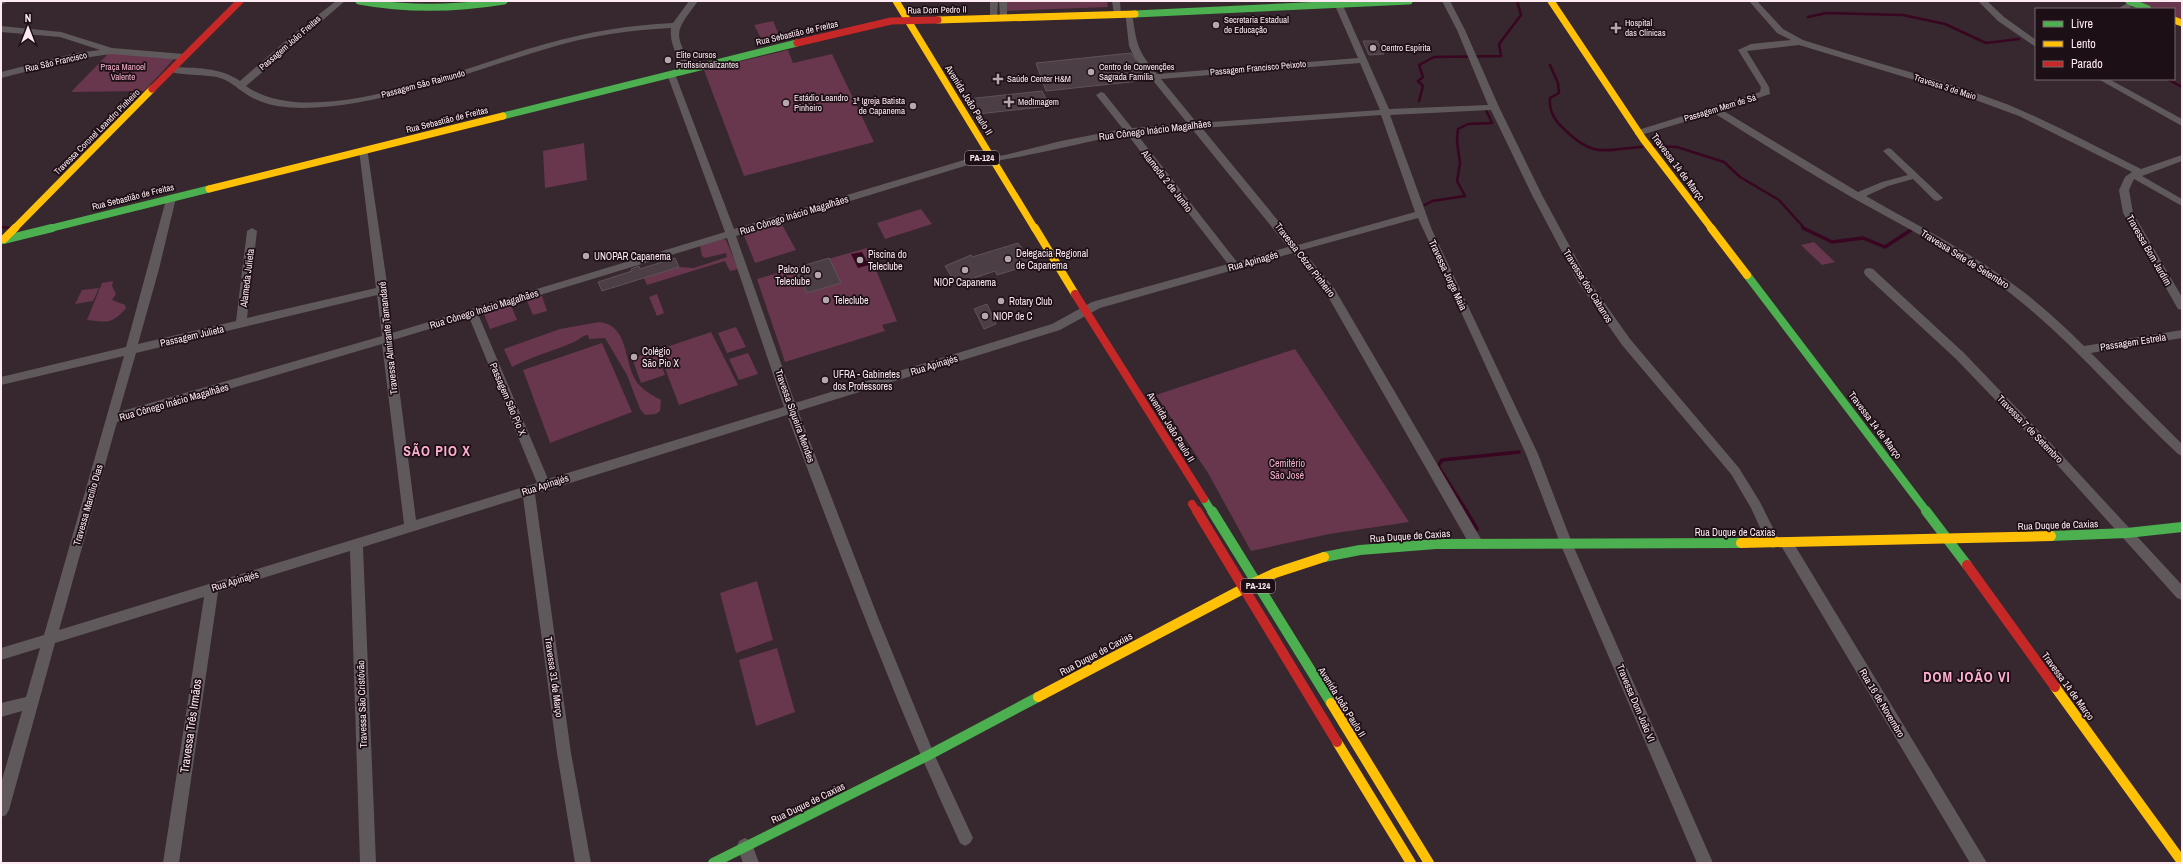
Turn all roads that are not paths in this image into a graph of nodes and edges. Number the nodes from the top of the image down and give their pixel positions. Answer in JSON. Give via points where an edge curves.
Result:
{"nodes":[{"id":1,"x":4,"y":1,"type":"edge"},
{"id":2,"x":240,"y":1,"type":"edge"},
{"id":3,"x":342,"y":1,"type":"edge"},
{"id":4,"x":360,"y":1,"type":"edge"},
{"id":5,"x":405,"y":1,"type":"edge"},
{"id":6,"x":459,"y":1,"type":"edge"},
{"id":7,"x":504,"y":1,"type":"edge"},
{"id":8,"x":694,"y":1,"type":"edge"},
{"id":9,"x":885,"y":1,"type":"edge"},
{"id":10,"x":896,"y":1,"type":"edge"},
{"id":11,"x":994,"y":1,"type":"edge"},
{"id":12,"x":1003,"y":1,"type":"edge"},
{"id":13,"x":1116,"y":1,"type":"edge"},
{"id":14,"x":1409,"y":1,"type":"edge"},
{"id":15,"x":1446,"y":1,"type":"edge"},
{"id":16,"x":1551,"y":1,"type":"edge"},
{"id":17,"x":1753,"y":1,"type":"edge"},
{"id":18,"x":1982,"y":1,"type":"edge"},
{"id":19,"x":2131,"y":2,"type":"edge"},
{"id":20,"x":1,"y":3,"type":"edge"},
{"id":21,"x":1337,"y":3,"type":"edge"},
{"id":22,"x":428,"y":6,"type":"junction"},
{"id":23,"x":2122,"y":8,"type":"edge"},
{"id":24,"x":2146,"y":8,"type":"edge"},
{"id":25,"x":1123,"y":14,"type":"junction"},
{"id":26,"x":1004,"y":18,"type":"junction"},
{"id":27,"x":994,"y":19,"type":"junction"},
{"id":28,"x":897,"y":21,"type":"junction"},
{"id":29,"x":908,"y":21,"type":"junction"},
{"id":30,"x":676,"y":25,"type":"junction"},
{"id":31,"x":1,"y":29,"type":"edge"},
{"id":32,"x":1800,"y":42,"type":"junction"},
{"id":33,"x":2035,"y":43,"type":"edge"},
{"id":34,"x":111,"y":52,"type":"junction"},
{"id":35,"x":184,"y":57,"type":"junction"},
{"id":36,"x":1364,"y":60,"type":"junction"},
{"id":37,"x":690,"y":69,"type":"junction"},
{"id":38,"x":172,"y":70,"type":"junction"},
{"id":39,"x":671,"y":74,"type":"junction"},
{"id":40,"x":1,"y":75,"type":"edge"},
{"id":41,"x":1153,"y":77,"type":"junction"},
{"id":42,"x":2104,"y":80,"type":"edge"},
{"id":43,"x":240,"y":86,"type":"junction"},
{"id":44,"x":1101,"y":95,"type":"dead end"},
{"id":45,"x":1494,"y":108,"type":"junction"},
{"id":46,"x":1716,"y":110,"type":"junction"},
{"id":47,"x":1385,"y":112,"type":"junction"},
{"id":48,"x":2182,"y":123,"type":"edge"},
{"id":49,"x":1193,"y":125,"type":"junction"},
{"id":50,"x":1128,"y":131,"type":"junction"},
{"id":51,"x":1638,"y":133,"type":"junction"},
{"id":52,"x":364,"y":150,"type":"junction"},
{"id":53,"x":1888,"y":151,"type":"dead end"},
{"id":54,"x":2182,"y":158,"type":"edge"},
{"id":55,"x":988,"y":159,"type":"junction"},
{"id":56,"x":2137,"y":174,"type":"junction"},
{"id":57,"x":1914,"y":176,"type":"junction"},
{"id":58,"x":1857,"y":196,"type":"junction"},
{"id":59,"x":171,"y":198,"type":"junction"},
{"id":60,"x":1938,"y":198,"type":"dead end"},
{"id":61,"x":2182,"y":203,"type":"edge"},
{"id":62,"x":1422,"y":213,"type":"junction"},
{"id":63,"x":252,"y":231,"type":"dead end"},
{"id":64,"x":731,"y":234,"type":"junction"},
{"id":65,"x":1040,"y":236,"type":"junction"},
{"id":66,"x":1030,"y":239,"type":"junction"},
{"id":67,"x":2,"y":241,"type":"edge"},
{"id":68,"x":1297,"y":248,"type":"junction"},
{"id":69,"x":1235,"y":266,"type":"junction"},
{"id":70,"x":1869,"y":272,"type":"dead end"},
{"id":71,"x":383,"y":290,"type":"junction"},
{"id":72,"x":2182,"y":306,"type":"edge"},
{"id":73,"x":472,"y":312,"type":"junction"},
{"id":74,"x":1077,"y":313,"type":"junction"},
{"id":75,"x":241,"y":325,"type":"junction"},
{"id":76,"x":2182,"y":334,"type":"edge"},
{"id":77,"x":386,"y":338,"type":"junction"},
{"id":78,"x":2083,"y":350,"type":"junction"},
{"id":79,"x":130,"y":351,"type":"junction"},
{"id":80,"x":1,"y":381,"type":"edge"},
{"id":81,"x":1136,"y":392,"type":"junction"},
{"id":82,"x":1126,"y":396,"type":"dead end"},
{"id":83,"x":791,"y":409,"type":"junction"},
{"id":84,"x":112,"y":419,"type":"junction"},
{"id":85,"x":2182,"y":451,"type":"edge"},
{"id":86,"x":544,"y":485,"type":"junction"},
{"id":87,"x":1189,"y":487,"type":"junction"},
{"id":88,"x":528,"y":491,"type":"junction"},
{"id":89,"x":411,"y":527,"type":"junction"},
{"id":90,"x":2182,"y":527,"type":"edge"},
{"id":91,"x":2127,"y":533,"type":"junction"},
{"id":92,"x":1948,"y":539,"type":"junction"},
{"id":93,"x":1476,"y":543,"type":"junction"},
{"id":94,"x":1566,"y":543,"type":"junction"},
{"id":95,"x":1780,"y":543,"type":"junction"},
{"id":96,"x":356,"y":544,"type":"junction"},
{"id":97,"x":1256,"y":582,"type":"junction"},
{"id":98,"x":212,"y":589,"type":"junction"},
{"id":99,"x":1243,"y":589,"type":"junction"},
{"id":100,"x":2182,"y":594,"type":"edge"},
{"id":101,"x":48,"y":640,"type":"junction"},
{"id":102,"x":1,"y":654,"type":"edge"},
{"id":103,"x":32,"y":702,"type":"junction"},
{"id":104,"x":1331,"y":704,"type":"junction"},
{"id":105,"x":1,"y":710,"type":"edge"},
{"id":106,"x":1317,"y":710,"type":"junction"},
{"id":107,"x":927,"y":756,"type":"junction"},
{"id":108,"x":1,"y":810,"type":"edge"},
{"id":109,"x":965,"y":838,"type":"dead end"},
{"id":110,"x":1414,"y":840,"type":"junction"},
{"id":111,"x":746,"y":846,"type":"junction"},
{"id":112,"x":1402,"y":847,"type":"junction"},
{"id":113,"x":2182,"y":862,"type":"edge"},
{"id":114,"x":171,"y":863,"type":"edge"},
{"id":115,"x":368,"y":863,"type":"edge"},
{"id":116,"x":583,"y":863,"type":"edge"},
{"id":117,"x":713,"y":863,"type":"edge"},
{"id":118,"x":751,"y":863,"type":"edge"},
{"id":119,"x":1412,"y":863,"type":"edge"},
{"id":120,"x":1429,"y":863,"type":"edge"},
{"id":121,"x":1705,"y":863,"type":"edge"},
{"id":122,"x":1979,"y":863,"type":"edge"}],
"edges":[{"from":1,"to":20,"type":"street"},
{"from":2,"to":35,"type":"street","name":"Travessa Coronel Leandro Pinheiro"},
{"from":3,"to":43,"type":"street","name":"Passagem João Freitas","via":[[298,35]]},
{"from":4,"to":22,"type":"street","via":[[401,9]]},
{"from":5,"to":22,"type":"street"},
{"from":6,"to":22,"type":"street"},
{"from":7,"to":22,"type":"street","via":[[470,6]]},
{"from":8,"to":30,"type":"street"},
{"from":9,"to":28,"type":"street","name":"Avenida João Paulo II","number":"PA-124"},
{"from":10,"to":29,"type":"street","name":"Avenida João Paulo II","number":"PA-124"},
{"from":11,"to":27,"type":"street"},
{"from":12,"to":26,"type":"street"},
{"from":13,"to":25,"type":"street","name":"Travessa Cézar Pinheiro"},
{"from":14,"to":21,"type":"street","name":"Rua Dom Pedro II"},
{"from":15,"to":45,"type":"street","name":"Travessa dos Cabanos"},
{"from":16,"to":51,"type":"street","name":"Travessa 14 de Março"},
{"from":17,"to":32,"type":"street","name":"Travessa 3 de Maio","via":[[1780,31]]},
{"from":18,"to":33,"type":"street","via":[[2001,19]]},
{"from":19,"to":23,"type":"street"},
{"from":19,"to":24,"type":"street"},
{"from":21,"to":25,"type":"street","name":"Rua Dom Pedro II"},
{"from":21,"to":36,"type":"street","name":"Travessa Jorge Maia"},
{"from":25,"to":26,"type":"street","name":"Rua Dom Pedro II"},
{"from":25,"to":41,"type":"street","name":"Travessa Cézar Pinheiro","via":[[1134,49]]},
{"from":26,"to":27,"type":"street","name":"Rua Dom Pedro II"},
{"from":27,"to":29,"type":"street","name":"Rua Dom Pedro II"},
{"from":28,"to":29,"type":"street","name":"Rua Dom Pedro II"},
{"from":28,"to":37,"type":"street","name":"Rua Sebastião de Freitas"},
{"from":28,"to":55,"type":"street","name":"Avenida João Paulo II","number":"PA-124"},
{"from":29,"to":55,"type":"street","name":"Avenida João Paulo II","number":"PA-124"},
{"from":30,"to":37,"type":"street","via":[[674,41]]},
{"from":30,"to":43,"type":"street","name":"Passagem São Raimundo","via":[[606,31],[424,85],[336,103],[309,105],[268,101],[256,97]]},
{"from":31,"to":34,"type":"street","via":[[62,35]]},
{"from":32,"to":46,"type":"street","name":"Passagem Mem de Sá","via":[[1744,48],[1742,52],[1766,91],[1760,96]]},
{"from":32,"to":56,"type":"street","name":"Travessa 3 de Maio","via":[[2005,107],[2078,140]]},
{"from":34,"to":35,"type":"street"},
{"from":34,"to":40,"type":"street","name":"Rua São Francisco","via":[[76,56]]},
{"from":35,"to":38,"type":"street","name":"Travessa Coronel Leandro Pinheiro"},
{"from":36,"to":41,"type":"street","name":"Passagem Francisco Peixoto"},
{"from":36,"to":47,"type":"street","name":"Travessa Jorge Maia"},
{"from":37,"to":39,"type":"street","name":"Rua Sebastião de Freitas"},
{"from":38,"to":43,"type":"street","name":"Passagem São Raimundo","via":[[221,75]]},
{"from":38,"to":67,"type":"street","name":"Travessa Coronel Leandro Pinheiro"},
{"from":39,"to":52,"type":"street","name":"Rua Sebastião de Freitas"},
{"from":39,"to":64,"type":"street","name":"Travessa Siqueira Mendes"},
{"from":41,"to":49,"type":"street","name":"Travessa Cézar Pinheiro"},
{"from":42,"to":48,"type":"street"},
{"from":44,"to":50,"type":"street","name":"Alameda 2 de Junho"},
{"from":45,"to":47,"type":"street","name":"Rua Cônego Inácio Magalhães"},
{"from":45,"to":95,"type":"street","name":"Travessa dos Cabanos","via":[[1555,231],[1594,299],[1647,369],[1735,471]]},
{"from":46,"to":51,"type":"street","name":"Passagem Mem de Sá"},
{"from":46,"to":58,"type":"street","name":"Travessa Sete de Setembro"},
{"from":47,"to":49,"type":"street","name":"Rua Cônego Inácio Magalhães"},
{"from":47,"to":62,"type":"street","name":"Travessa Jorge Maia"},
{"from":49,"to":50,"type":"street","name":"Rua Cônego Inácio Magalhães"},
{"from":49,"to":68,"type":"street","name":"Travessa Cézar Pinheiro"},
{"from":50,"to":55,"type":"street","name":"Rua Cônego Inácio Magalhães","via":[[1005,158]]},
{"from":50,"to":69,"type":"street","name":"Alameda 2 de Junho"},
{"from":51,"to":92,"type":"street","name":"Travessa 14 de Março"},
{"from":52,"to":59,"type":"street","name":"Rua Sebastião de Freitas"},
{"from":52,"to":71,"type":"street","name":"Travessa Almirante Tamandaré"},
{"from":53,"to":57,"type":"street"},
{"from":54,"to":56,"type":"street"},
{"from":55,"to":64,"type":"street","name":"Rua Cônego Inácio Magalhães","via":[[967,162]]},
{"from":55,"to":65,"type":"street","name":"Avenida João Paulo II","number":"PA-124"},
{"from":55,"to":66,"type":"street","name":"Avenida João Paulo II","number":"PA-124"},
{"from":56,"to":61,"type":"street","name":"Travessa 3 de Maio"},
{"from":56,"to":72,"type":"street","name":"Travessa Bom Jardim","via":[[2128,179],[2124,190],[2128,213]]},
{"from":57,"to":58,"type":"street","via":[[1885,184]]},
{"from":57,"to":60,"type":"street"},
{"from":58,"to":78,"type":"street","name":"Travessa Sete de Setembro","via":[[1992,274],[2040,311]]},
{"from":59,"to":67,"type":"street","name":"Rua Sebastião de Freitas"},
{"from":59,"to":79,"type":"street","name":"Travessa Marcílio Dias","via":[[160,247]]},
{"from":62,"to":68,"type":"street","name":"Rua Apinagés"},
{"from":62,"to":94,"type":"street","name":"Travessa Jorge Maia","via":[[1436,250],[1532,454]]},
{"from":63,"to":75,"type":"street","name":"Alameda Julieta"},
{"from":64,"to":73,"type":"street","name":"Rua Cônego Inácio Magalhães"},
{"from":64,"to":83,"type":"street","name":"Travessa Siqueira Mendes"},
{"from":65,"to":66,"type":"street"},
{"from":65,"to":74,"type":"street","name":"Avenida João Paulo II","number":"PA-124"},
{"from":66,"to":74,"type":"street","name":"Avenida João Paulo II","number":"PA-124"},
{"from":68,"to":69,"type":"street","name":"Rua Apinagés"},
{"from":68,"to":93,"type":"street","name":"Travessa Cézar Pinheiro","via":[[1337,302]]},
{"from":69,"to":74,"type":"street","name":"Rua Apinagés","via":[[1103,302]]},
{"from":70,"to":91,"type":"street","name":"Travessa 7 de Setembro","via":[[1960,356]]},
{"from":71,"to":75,"type":"street","name":"Passagem Julieta"},
{"from":71,"to":77,"type":"street","name":"Travessa Almirante Tamandaré"},
{"from":73,"to":77,"type":"street","name":"Rua Cônego Inácio Magalhães"},
{"from":73,"to":86,"type":"street","name":"Passagem São Pio X"},
{"from":74,"to":81,"type":"street","name":"Avenida João Paulo II","number":"PA-124"},
{"from":74,"to":83,"type":"street","name":"Rua Apinajés","via":[[1056,327]]},
{"from":75,"to":79,"type":"street","name":"Passagem Julieta"},
{"from":76,"to":78,"type":"street","name":"Passagem Estrela"},
{"from":77,"to":84,"type":"street","name":"Rua Cônego Inácio Magalhães"},
{"from":77,"to":89,"type":"street","name":"Travessa Almirante Tamandaré"},
{"from":78,"to":85,"type":"street","name":"Travessa Sete de Setembro","via":[[2137,408]]},
{"from":79,"to":80,"type":"street","name":"Passagem Julieta"},
{"from":79,"to":84,"type":"street","name":"Travessa Marcílio Dias"},
{"from":81,"to":82,"type":"street"},
{"from":81,"to":87,"type":"street","name":"Avenida João Paulo II","number":"PA-124"},
{"from":83,"to":86,"type":"street","name":"Rua Apinajés"},
{"from":83,"to":107,"type":"street","name":"Travessa Siqueira Mendes","via":[[899,691]]},
{"from":84,"to":101,"type":"street","name":"Travessa Marcílio Dias"},
{"from":86,"to":88,"type":"street","name":"Rua Apinajés"},
{"from":87,"to":97,"type":"street","name":"Avenida João Paulo II","number":"PA-124"},
{"from":87,"to":99,"type":"street","name":"Avenida João Paulo II","number":"PA-124"},
{"from":88,"to":89,"type":"street","name":"Rua Apinajés"},
{"from":88,"to":116,"type":"street","name":"Travessa 31 de Março","via":[[564,753]]},
{"from":89,"to":96,"type":"street","name":"Rua Apinajés"},
{"from":90,"to":91,"type":"street","name":"Rua Duque de Caxias"},
{"from":91,"to":92,"type":"street","name":"Rua Duque de Caxias"},
{"from":91,"to":100,"type":"street","name":"Travessa 7 de Setembro"},
{"from":92,"to":95,"type":"street","name":"Rua Duque de Caxias"},
{"from":92,"to":113,"type":"street","name":"Travessa 14 de Março"},
{"from":93,"to":94,"type":"street","name":"Rua Duque de Caxias"},
{"from":93,"to":97,"type":"street","name":"Rua Duque de Caxias","via":[[1393,547],[1322,556]]},
{"from":94,"to":95,"type":"street","name":"Rua Duque de Caxias"},
{"from":94,"to":121,"type":"street","name":"Travessa Dom João VI"},
{"from":95,"to":122,"type":"street","name":"Rua 16 de Novembro"},
{"from":96,"to":98,"type":"street","name":"Rua Apinajés"},
{"from":96,"to":115,"type":"street","name":"Travessa São Cristóvão"},
{"from":97,"to":99,"type":"street","name":"Rua Duque de Caxias"},
{"from":97,"to":104,"type":"street","name":"Avenida João Paulo II","number":"PA-124"},
{"from":98,"to":101,"type":"street","name":"Rua Apinajés"},
{"from":98,"to":114,"type":"street","name":"Travessa Três Irmãos"},
{"from":99,"to":106,"type":"street","name":"Avenida João Paulo II","number":"PA-124"},
{"from":99,"to":107,"type":"street","name":"Rua Duque de Caxias"},
{"from":101,"to":102,"type":"street","name":"Rua Apinajés"},
{"from":101,"to":103,"type":"street","name":"Travessa Marcílio Dias"},
{"from":103,"to":105,"type":"street"},
{"from":103,"to":108,"type":"street","name":"Travessa Marcílio Dias"},
{"from":104,"to":106,"type":"street"},
{"from":104,"to":110,"type":"street","name":"Avenida João Paulo II","number":"PA-124"},
{"from":106,"to":112,"type":"street","name":"Avenida João Paulo II","number":"PA-124"},
{"from":107,"to":109,"type":"street","name":"Travessa Siqueira Mendes"},
{"from":107,"to":111,"type":"street","name":"Rua Duque de Caxias"},
{"from":110,"to":112,"type":"street"},
{"from":110,"to":120,"type":"street","name":"Avenida João Paulo II","number":"PA-124"},
{"from":111,"to":117,"type":"street","name":"Rua Duque de Caxias"},
{"from":111,"to":118,"type":"street"},
{"from":112,"to":119,"type":"street","name":"Avenida João Paulo II","number":"PA-124"}]}
